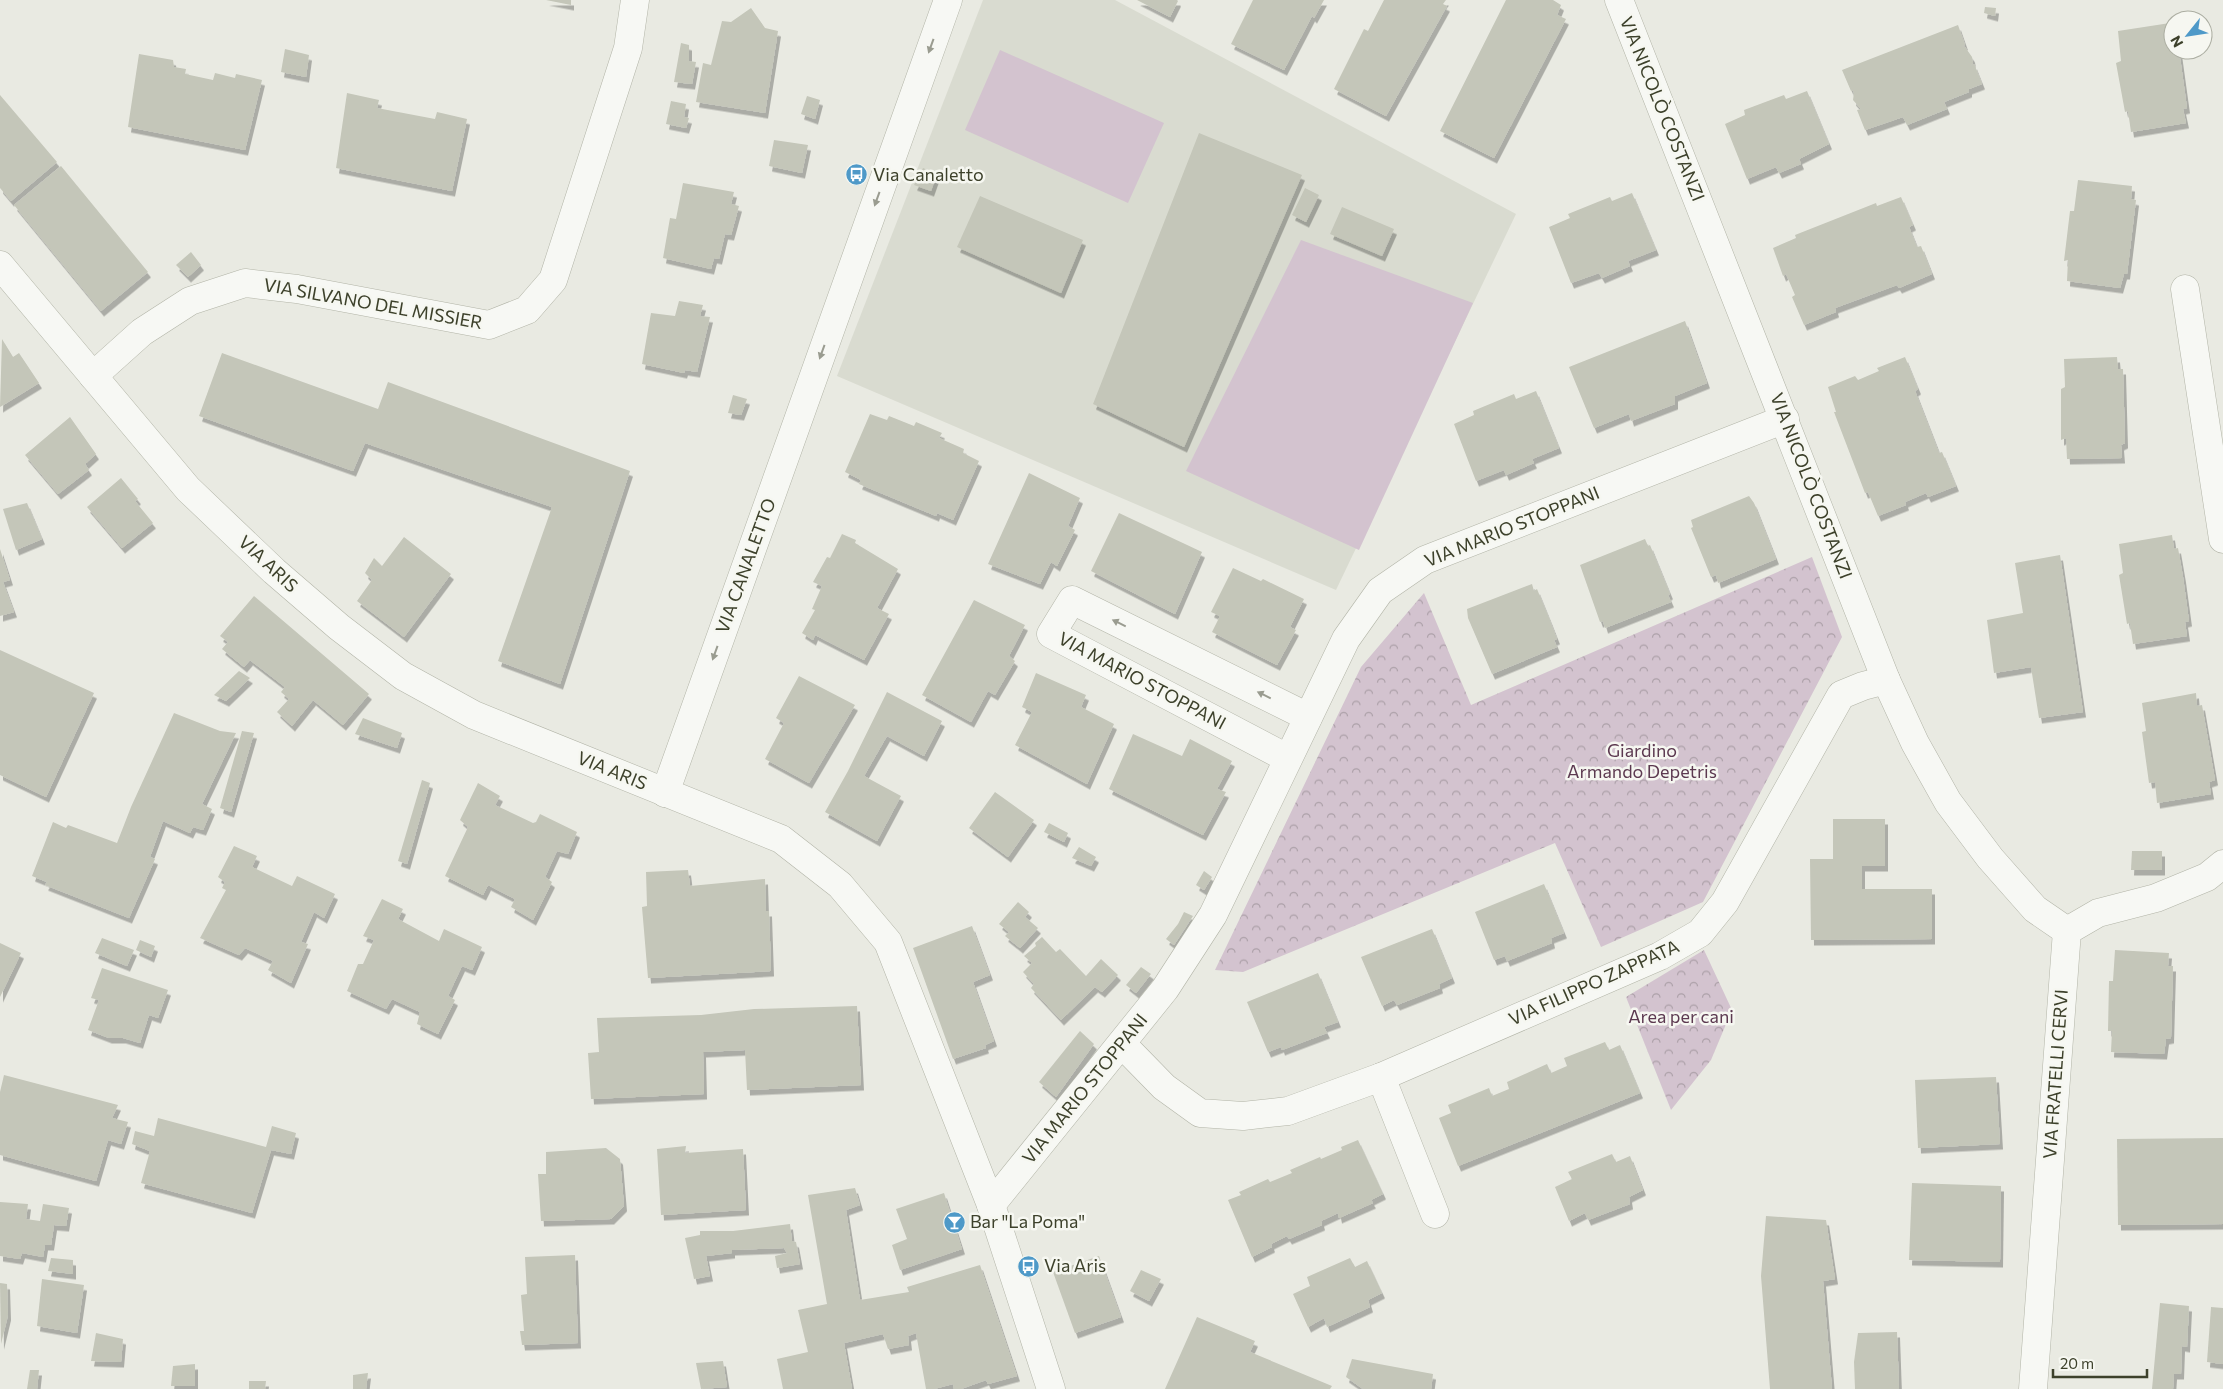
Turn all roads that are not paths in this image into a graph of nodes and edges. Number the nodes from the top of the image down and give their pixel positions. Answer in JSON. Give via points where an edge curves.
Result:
{"nodes":[{"id":1,"x":635,"y":0,"type":"edge"},
{"id":2,"x":948,"y":0,"type":"edge"},
{"id":3,"x":1618,"y":0,"type":"edge"},
{"id":4,"x":0,"y":265,"type":"edge"},
{"id":5,"x":2185,"y":289,"type":"dead end"},
{"id":6,"x":93,"y":376,"type":"junction"},
{"id":7,"x":1785,"y":419,"type":"junction"},
{"id":8,"x":2223,"y":539,"type":"edge"},
{"id":9,"x":1886,"y":680,"type":"junction"},
{"id":10,"x":1308,"y":717,"type":"junction"},
{"id":11,"x":1287,"y":758,"type":"junction"},
{"id":12,"x":665,"y":793,"type":"junction"},
{"id":13,"x":2223,"y":864,"type":"edge"},
{"id":14,"x":2067,"y":931,"type":"junction"},
{"id":15,"x":1122,"y":1044,"type":"junction"},
{"id":16,"x":1381,"y":1077,"type":"junction"},
{"id":17,"x":991,"y":1205,"type":"junction"},
{"id":18,"x":1436,"y":1214,"type":"dead end"},
{"id":19,"x":1046,"y":1388,"type":"edge"},
{"id":20,"x":2033,"y":1389,"type":"edge"}],
"edges":[{"from":1,"to":6,"type":"street","name":"VIA SILVANO DEL MISSIER","via":[[628,48],[553,280],[527,310],[490,325],[297,289],[244,283],[190,300],[142,332]]},
{"from":2,"to":12,"type":"street","name":"VIA CANALETTO","one_way":true},
{"from":3,"to":7,"type":"street","name":"VIA NICOLÒ COSTANZI"},
{"from":4,"to":6,"type":"street","name":"VIA ARIS"},
{"from":5,"to":8,"type":"street"},
{"from":6,"to":12,"type":"street","name":"VIA ARIS","via":[[188,488],[339,628],[403,676],[474,715]]},
{"from":7,"to":9,"type":"street","name":"VIA NICOLÒ COSTANZI"},
{"from":7,"to":10,"type":"street","name":"VIA MARIO STOPPANI","via":[[1424,560],[1380,591],[1346,639]]},
{"from":9,"to":14,"type":"street","name":"VIA NICOLÒ COSTANZI","via":[[1914,744],[1948,802],[1990,858],[2035,909]]},
{"from":9,"to":16,"type":"street","name":"VIA FILIPPO ZAPPATA","via":[[1841,695],[1725,902],[1700,933],[1660,956]]},
{"from":10,"to":11,"type":"street","name":"VIA MARIO STOPPANI"},
{"from":10,"to":11,"type":"street","name":"VIA MARIO STOPPANI","one_way":true,"via":[[1072,600],[1051,634]]},
{"from":11,"to":15,"type":"street","name":"VIA MARIO STOPPANI","via":[[1213,915],[1165,989]]},
{"from":12,"to":17,"type":"street","name":"VIA ARIS","via":[[781,839],[840,885],[888,942]]},
{"from":13,"to":14,"type":"street","via":[[2207,876],[2156,898],[2098,912]]},
{"from":14,"to":20,"type":"street","name":"VIA FRATELLI CERVI"},
{"from":15,"to":16,"type":"street","name":"VIA FILIPPO ZAPPATA","via":[[1164,1087],[1200,1113],[1243,1116],[1288,1111]]},
{"from":15,"to":17,"type":"street","name":"VIA MARIO STOPPANI"},
{"from":16,"to":18,"type":"street"},
{"from":17,"to":19,"type":"street","name":"VIA ARIS"}]}
